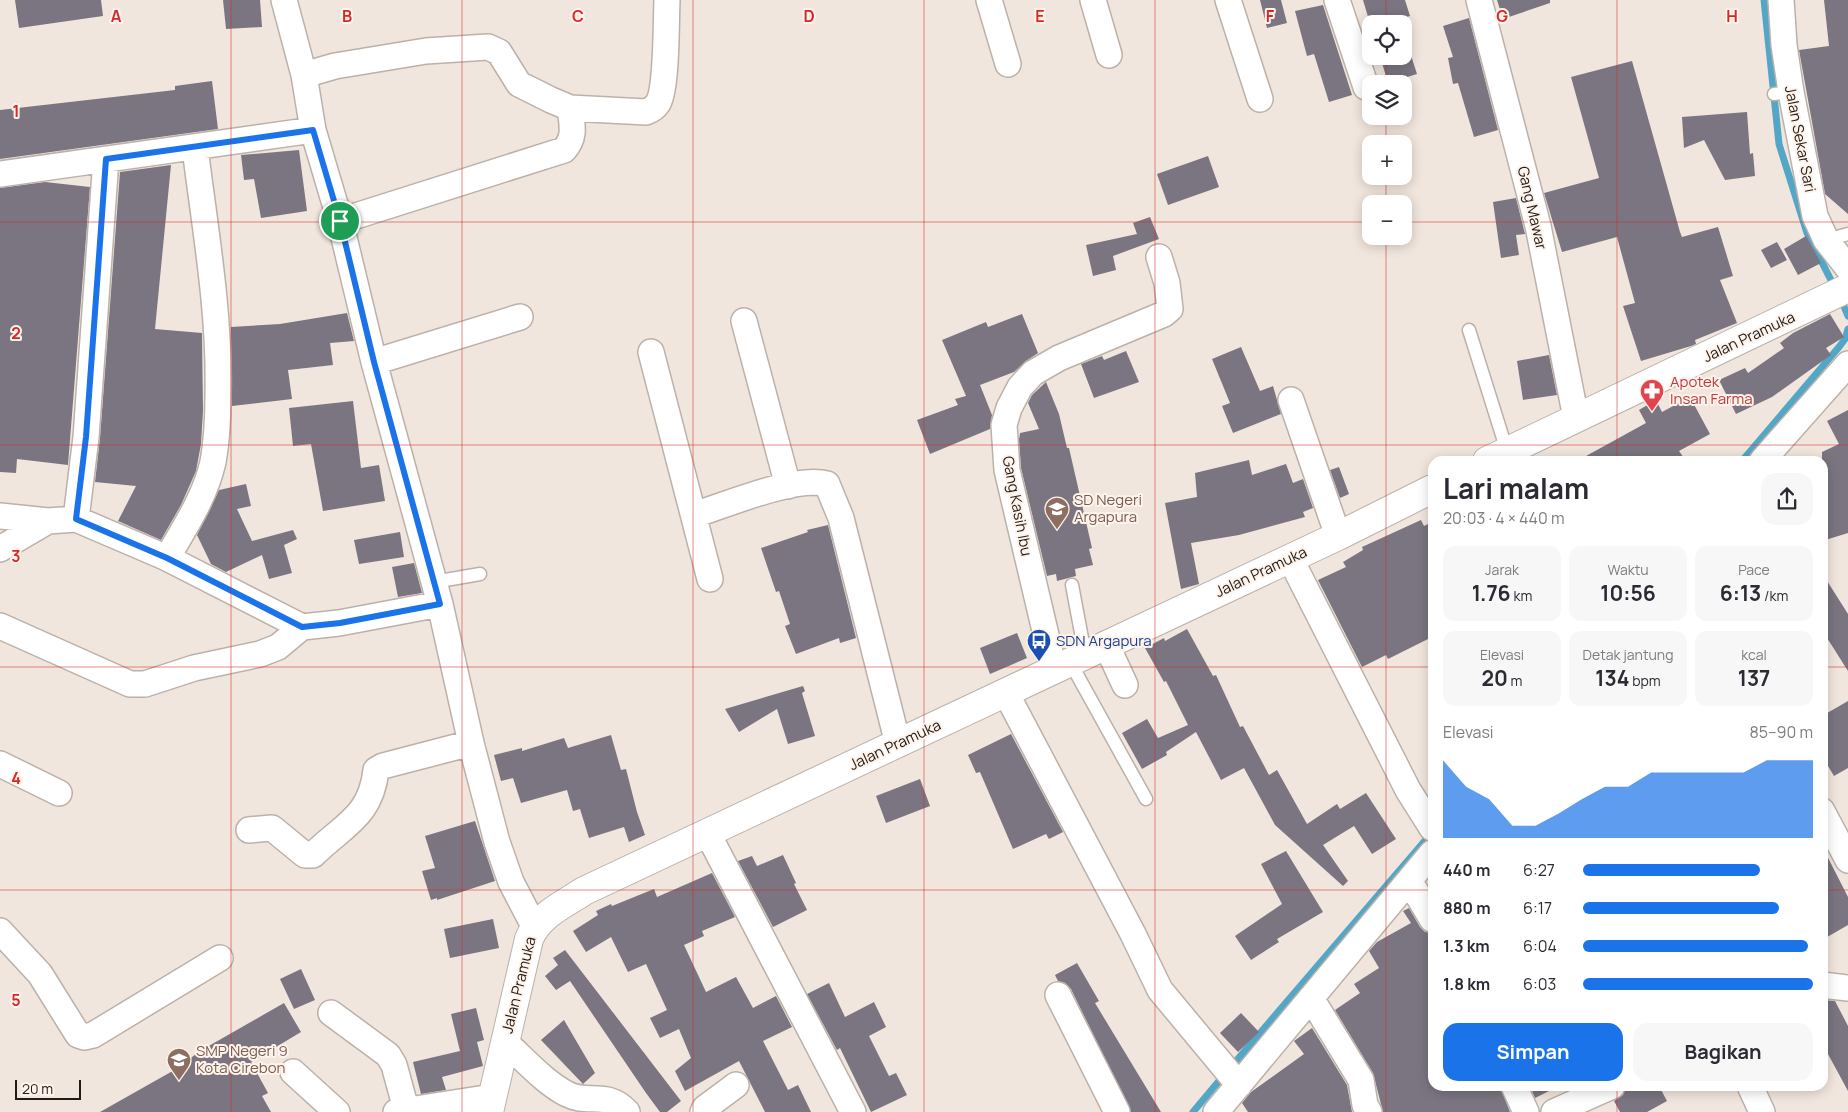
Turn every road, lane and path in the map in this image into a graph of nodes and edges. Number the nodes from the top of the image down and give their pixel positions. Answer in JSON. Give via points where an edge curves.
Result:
{"nodes":[{"id":1,"x":284,"y":0,"type":"edge"},
{"id":2,"x":667,"y":0,"type":"edge"},
{"id":3,"x":989,"y":0,"type":"edge"},
{"id":4,"x":1093,"y":0,"type":"edge"},
{"id":5,"x":1228,"y":0,"type":"edge"},
{"id":6,"x":1338,"y":0,"type":"edge"},
{"id":7,"x":1479,"y":0,"type":"edge"},
{"id":8,"x":1781,"y":0,"type":"edge"},
{"id":9,"x":1108,"y":55,"type":"dead end"},
{"id":10,"x":1008,"y":64,"type":"dead end"},
{"id":11,"x":304,"y":75,"type":"junction"},
{"id":12,"x":1362,"y":75,"type":"edge"},
{"id":13,"x":1260,"y":99,"type":"dead end"},
{"id":14,"x":570,"y":108,"type":"junction"},
{"id":15,"x":313,"y":130,"type":"junction"},
{"id":16,"x":195,"y":148,"type":"junction"},
{"id":17,"x":106,"y":159,"type":"junction"},
{"id":18,"x":0,"y":174,"type":"edge"},
{"id":19,"x":340,"y":221,"type":"junction"},
{"id":20,"x":1837,"y":237,"type":"edge"},
{"id":21,"x":1159,"y":257,"type":"dead end"},
{"id":22,"x":1843,"y":286,"type":"edge"},
{"id":23,"x":520,"y":317,"type":"dead end"},
{"id":24,"x":744,"y":321,"type":"dead end"},
{"id":25,"x":1469,"y":330,"type":"dead end"},
{"id":26,"x":651,"y":352,"type":"dead end"},
{"id":27,"x":374,"y":362,"type":"junction"},
{"id":28,"x":1848,"y":364,"type":"edge"},
{"id":29,"x":1291,"y":400,"type":"dead end"},
{"id":30,"x":1576,"y":418,"type":"junction"},
{"id":31,"x":1497,"y":456,"type":"edge"},
{"id":32,"x":1766,"y":456,"type":"edge"},
{"id":33,"x":788,"y":486,"type":"junction"},
{"id":34,"x":1428,"y":491,"type":"edge"},
{"id":35,"x":694,"y":515,"type":"junction"},
{"id":36,"x":0,"y":516,"type":"edge"},
{"id":37,"x":76,"y":519,"type":"junction"},
{"id":38,"x":48,"y":522,"type":"junction"},
{"id":39,"x":1338,"y":536,"type":"junction"},
{"id":40,"x":0,"y":549,"type":"edge"},
{"id":41,"x":167,"y":558,"type":"junction"},
{"id":42,"x":1290,"y":558,"type":"junction"},
{"id":43,"x":480,"y":574,"type":"dead end"},
{"id":44,"x":710,"y":579,"type":"dead end"},
{"id":45,"x":1072,"y":585,"type":"dead end"},
{"id":46,"x":437,"y":593,"type":"junction"},
{"id":47,"x":0,"y":626,"type":"edge"},
{"id":48,"x":302,"y":627,"type":"junction"},
{"id":49,"x":1078,"y":657,"type":"junction"},
{"id":50,"x":1125,"y":685,"type":"dead end"},
{"id":51,"x":1006,"y":692,"type":"junction"},
{"id":52,"x":471,"y":743,"type":"junction"},
{"id":53,"x":898,"y":744,"type":"junction"},
{"id":54,"x":0,"y":764,"type":"edge"},
{"id":55,"x":58,"y":793,"type":"dead end"},
{"id":56,"x":1146,"y":799,"type":"dead end"},
{"id":57,"x":1428,"y":821,"type":"edge"},
{"id":58,"x":1828,"y":822,"type":"edge"},
{"id":59,"x":249,"y":830,"type":"dead end"},
{"id":60,"x":708,"y":834,"type":"junction"},
{"id":61,"x":1428,"y":858,"type":"edge"},
{"id":62,"x":1848,"y":860,"type":"edge"},
{"id":63,"x":1410,"y":882,"type":"junction"},
{"id":64,"x":1428,"y":913,"type":"edge"},
{"id":65,"x":534,"y":926,"type":"junction"},
{"id":66,"x":0,"y":931,"type":"edge"},
{"id":67,"x":220,"y":958,"type":"dead end"},
{"id":68,"x":1828,"y":986,"type":"edge"},
{"id":69,"x":1848,"y":988,"type":"edge"},
{"id":70,"x":1058,"y":995,"type":"dead end"},
{"id":71,"x":1311,"y":998,"type":"junction"},
{"id":72,"x":331,"y":1013,"type":"dead end"},
{"id":73,"x":505,"y":1042,"type":"junction"},
{"id":74,"x":293,"y":1072,"type":"dead end"},
{"id":75,"x":736,"y":1085,"type":"dead end"},
{"id":76,"x":1239,"y":1085,"type":"junction"},
{"id":77,"x":1516,"y":1091,"type":"edge"},
{"id":78,"x":1752,"y":1091,"type":"edge"},
{"id":79,"x":1602,"y":1098,"type":"edge"},
{"id":80,"x":491,"y":1105,"type":"edge"},
{"id":81,"x":401,"y":1111,"type":"edge"},
{"id":82,"x":337,"y":1112,"type":"edge"},
{"id":83,"x":627,"y":1112,"type":"edge"},
{"id":84,"x":703,"y":1112,"type":"edge"},
{"id":85,"x":853,"y":1112,"type":"edge"},
{"id":86,"x":1117,"y":1112,"type":"edge"},
{"id":87,"x":1216,"y":1112,"type":"edge"},
{"id":88,"x":1369,"y":1112,"type":"edge"},
{"id":89,"x":1526,"y":1112,"type":"edge"},
{"id":90,"x":1554,"y":1112,"type":"edge"},
{"id":91,"x":1762,"y":1112,"type":"edge"}],
"edges":[{"from":1,"to":11,"type":"street"},
{"from":2,"to":14,"type":"street","via":[[664,70],[659,102],[652,110]]},
{"from":3,"to":10,"type":"street"},
{"from":4,"to":9,"type":"street"},
{"from":5,"to":13,"type":"street"},
{"from":6,"to":12,"type":"street"},
{"from":7,"to":30,"type":"street","name":"Gang Mawar","via":[[1538,226]]},
{"from":8,"to":20,"type":"street","name":"Jalan Sekar Sari","via":[[1784,45],[1782,93],[1815,216]]},
{"from":11,"to":14,"type":"street","via":[[335,66],[426,51],[488,47],[499,52],[519,84]]},
{"from":11,"to":15,"type":"street"},
{"from":14,"to":19,"type":"street","via":[[573,131],[571,143],[564,150]]},
{"from":15,"to":16,"type":"street"},
{"from":15,"to":19,"type":"street"},
{"from":16,"to":17,"type":"street"},
{"from":16,"to":41,"type":"street","via":[[216,315],[219,368],[217,427],[212,463],[202,495]]},
{"from":17,"to":18,"type":"street"},
{"from":17,"to":37,"type":"street","via":[[86,437]]},
{"from":19,"to":27,"type":"street"},
{"from":20,"to":22,"type":"street","name":"Jalan Sekar Sari"},
{"from":21,"to":49,"type":"street","name":"Gang Kasih Ibu","via":[[1167,282],[1170,309],[1059,358],[1033,373],[1020,387],[1004,425],[1007,470]]},
{"from":22,"to":30,"type":"street","name":"Jalan Pramuka"},
{"from":23,"to":27,"type":"street"},
{"from":24,"to":33,"type":"street"},
{"from":25,"to":31,"type":"lane"},
{"from":26,"to":35,"type":"street"},
{"from":27,"to":46,"type":"street"},
{"from":28,"to":32,"type":"street"},
{"from":29,"to":39,"type":"street"},
{"from":30,"to":31,"type":"street","name":"Jalan Pramuka"},
{"from":33,"to":35,"type":"street"},
{"from":33,"to":53,"type":"street","via":[[800,482],[827,484],[841,518]]},
{"from":34,"to":39,"type":"street","name":"Jalan Pramuka"},
{"from":35,"to":44,"type":"street"},
{"from":36,"to":38,"type":"street"},
{"from":37,"to":38,"type":"street"},
{"from":37,"to":41,"type":"street"},
{"from":38,"to":40,"type":"street"},
{"from":39,"to":42,"type":"street","name":"Jalan Pramuka"},
{"from":41,"to":48,"type":"street"},
{"from":42,"to":49,"type":"street","name":"Jalan Pramuka"},
{"from":42,"to":57,"type":"street","via":[[1404,782]]},
{"from":43,"to":46,"type":"lane"},
{"from":45,"to":49,"type":"lane"},
{"from":46,"to":48,"type":"street","via":[[340,623]]},
{"from":46,"to":52,"type":"street"},
{"from":47,"to":48,"type":"street","via":[[130,684],[145,684],[194,668],[260,654],[278,647]]},
{"from":49,"to":50,"type":"street"},
{"from":49,"to":51,"type":"street","name":"Jalan Pramuka"},
{"from":49,"to":56,"type":"lane"},
{"from":51,"to":53,"type":"street","name":"Jalan Pramuka"},
{"from":51,"to":76,"type":"street","via":[[1160,990]]},
{"from":52,"to":59,"type":"street","via":[[376,770],[370,800],[363,810],[313,855],[305,855],[272,828]]},
{"from":52,"to":65,"type":"street","via":[[506,870]]},
{"from":53,"to":60,"type":"street","name":"Jalan Pramuka"},
{"from":54,"to":55,"type":"street"},
{"from":58,"to":62,"type":"street"},
{"from":60,"to":65,"type":"street","name":"Jalan Pramuka","via":[[584,892]]},
{"from":60,"to":85,"type":"street"},
{"from":61,"to":63,"type":"street"},
{"from":63,"to":64,"type":"street"},
{"from":63,"to":71,"type":"street"},
{"from":65,"to":73,"type":"street","name":"Jalan Pramuka"},
{"from":66,"to":67,"type":"street","via":[[40,974],[78,1035],[84,1037],[93,1035]]},
{"from":68,"to":69,"type":"street"},
{"from":70,"to":86,"type":"street"},
{"from":71,"to":76,"type":"street"},
{"from":71,"to":88,"type":"street","via":[[1361,1080]]},
{"from":72,"to":81,"type":"street","via":[[388,1056],[394,1065]]},
{"from":73,"to":80,"type":"street","name":"Jalan Pramuka"},
{"from":73,"to":83,"type":"street","via":[[569,1095],[610,1100],[619,1103]]},
{"from":74,"to":82,"type":"street"},
{"from":75,"to":84,"type":"street"},
{"from":76,"to":87,"type":"street"},
{"from":77,"to":89,"type":"street"},
{"from":78,"to":91,"type":"street"},
{"from":79,"to":90,"type":"street"},
{"from":80,"to":81,"type":"street"}]}
